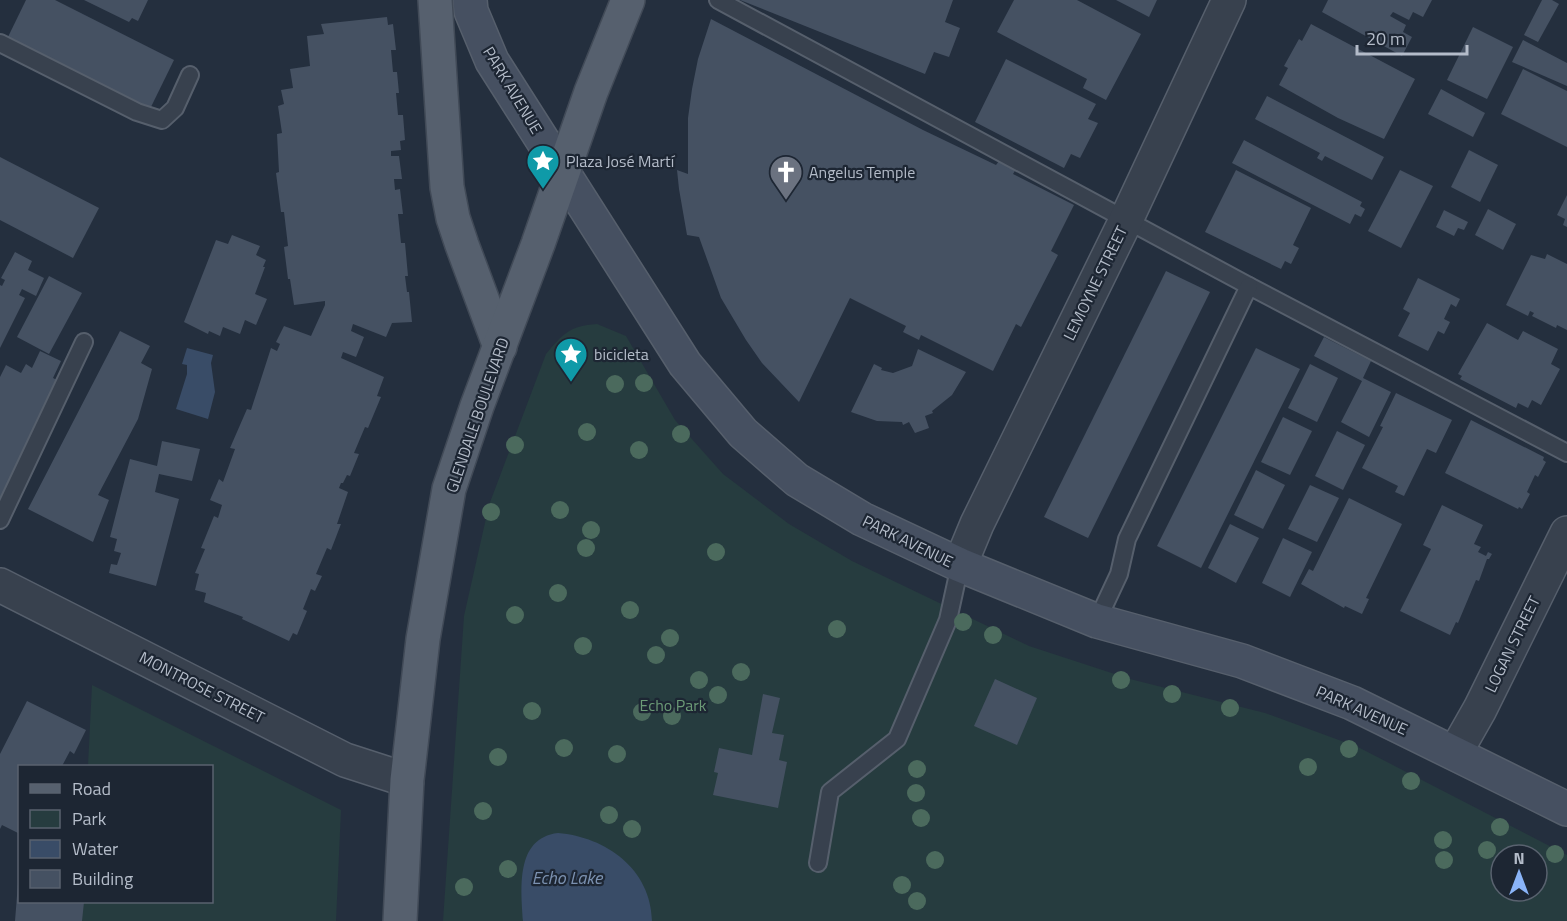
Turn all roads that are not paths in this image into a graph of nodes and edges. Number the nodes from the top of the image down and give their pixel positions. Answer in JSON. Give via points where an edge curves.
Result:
{"nodes":[{"id":1,"x":435,"y":0,"type":"edge"},
{"id":2,"x":470,"y":0,"type":"edge"},
{"id":3,"x":628,"y":0,"type":"edge"},
{"id":4,"x":718,"y":0,"type":"edge"},
{"id":5,"x":1229,"y":0,"type":"edge"},
{"id":6,"x":0,"y":43,"type":"edge"},
{"id":7,"x":190,"y":75,"type":"dead end"},
{"id":8,"x":562,"y":171,"type":"junction"},
{"id":9,"x":1126,"y":220,"type":"junction"},
{"id":10,"x":1249,"y":286,"type":"junction"},
{"id":11,"x":84,"y":342,"type":"dead end"},
{"id":12,"x":500,"y":347,"type":"junction"},
{"id":13,"x":1567,"y":453,"type":"edge"},
{"id":14,"x":0,"y":520,"type":"edge"},
{"id":15,"x":1567,"y":533,"type":"edge"},
{"id":16,"x":960,"y":565,"type":"junction"},
{"id":17,"x":0,"y":585,"type":"edge"},
{"id":18,"x":1097,"y":621,"type":"junction"},
{"id":19,"x":1455,"y":753,"type":"junction"},
{"id":20,"x":407,"y":780,"type":"junction"},
{"id":21,"x":1567,"y":809,"type":"edge"},
{"id":22,"x":818,"y":863,"type":"dead end"},
{"id":23,"x":400,"y":921,"type":"edge"}],
"edges":[{"from":1,"to":12,"type":"main road","via":[[447,187],[453,219]]},
{"from":2,"to":8,"type":"street","name":"PARK AVENUE","via":[[492,61]]},
{"from":3,"to":8,"type":"main road","name":"GLENDALE BOULEVARD"},
{"from":4,"to":9,"type":"lane"},
{"from":5,"to":9,"type":"street","name":"LEMOYNE STREET"},
{"from":6,"to":7,"type":"lane","via":[[137,112],[162,120],[175,108]]},
{"from":8,"to":12,"type":"main road","name":"GLENDALE BOULEVARD"},
{"from":8,"to":16,"type":"street","name":"PARK AVENUE","via":[[685,364],[743,433],[798,480],[862,519]]},
{"from":9,"to":10,"type":"lane"},
{"from":9,"to":16,"type":"street","name":"LEMOYNE STREET"},
{"from":10,"to":13,"type":"lane"},
{"from":10,"to":18,"type":"lane","via":[[1127,539],[1119,574]]},
{"from":11,"to":14,"type":"lane"},
{"from":12,"to":20,"type":"main road","name":"GLENDALE BOULEVARD","via":[[449,489],[423,639]]},
{"from":15,"to":19,"type":"street","name":"LOGAN STREET"},
{"from":16,"to":18,"type":"street","name":"PARK AVENUE"},
{"from":16,"to":22,"type":"lane","via":[[948,620],[897,739],[830,792]]},
{"from":17,"to":20,"type":"street","name":"MONTROSE STREET","via":[[345,760]]},
{"from":18,"to":19,"type":"street","name":"PARK AVENUE","via":[[1242,661],[1352,703]]},
{"from":19,"to":21,"type":"street","name":"PARK AVENUE"},
{"from":20,"to":23,"type":"main road","name":"GLENDALE BOULEVARD"}]}
